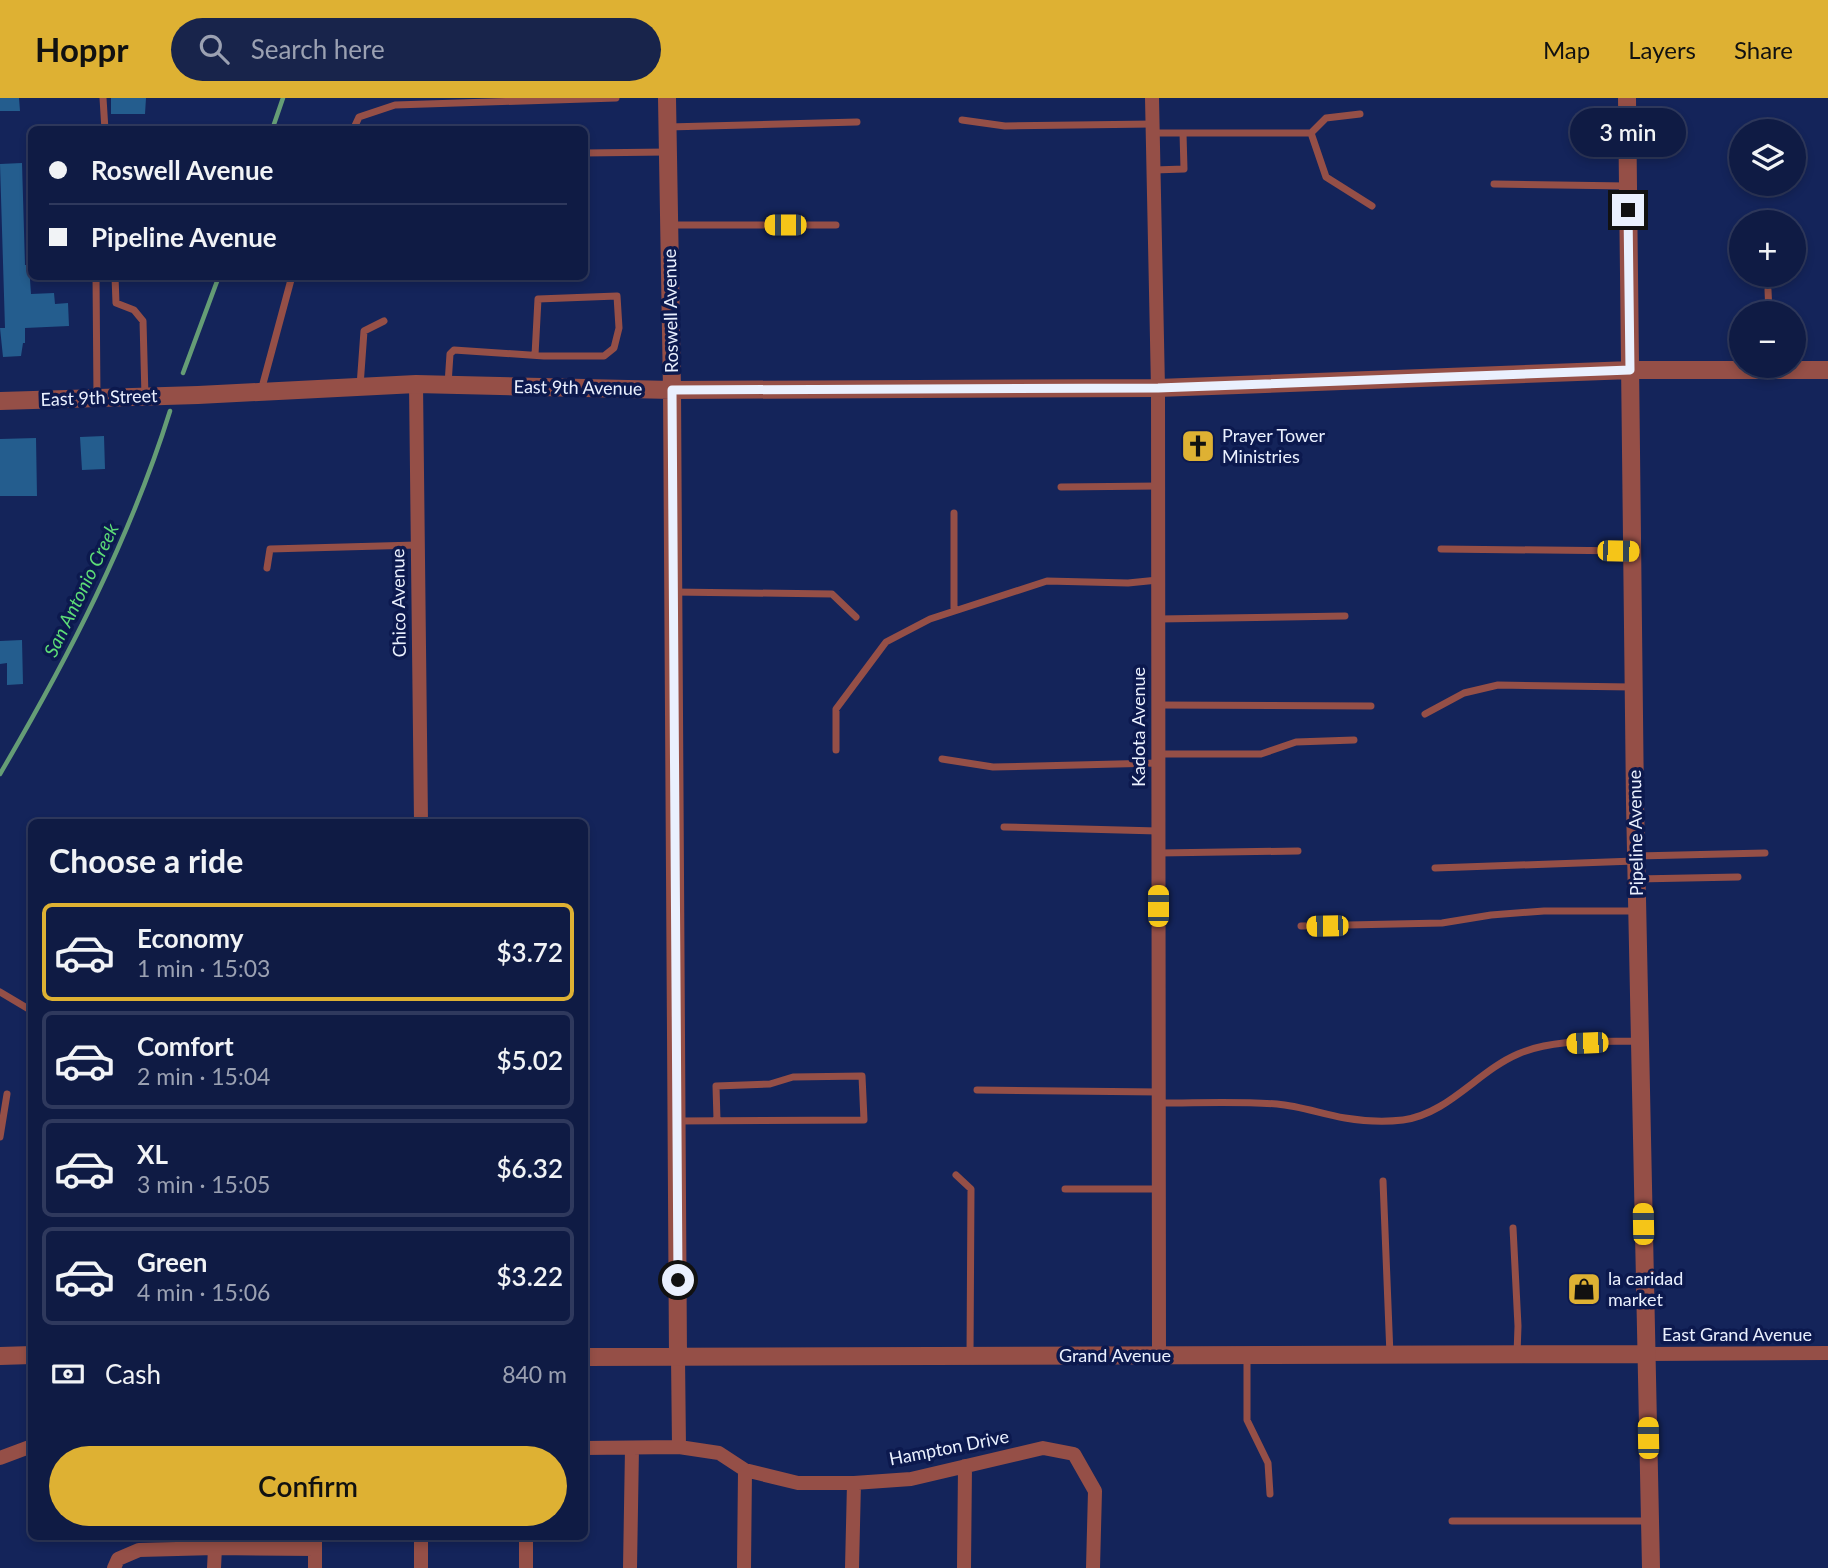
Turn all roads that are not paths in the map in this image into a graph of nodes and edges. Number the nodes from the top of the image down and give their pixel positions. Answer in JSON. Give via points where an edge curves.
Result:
{"nodes":[{"id":1,"x":103,"y":98,"type":"edge"},
{"id":2,"x":616,"y":98,"type":"edge"},
{"id":3,"x":667,"y":98,"type":"edge"},
{"id":4,"x":1153,"y":98,"type":"edge"},
{"id":5,"x":1627,"y":98,"type":"edge"},
{"id":6,"x":1360,"y":114,"type":"dead end"},
{"id":7,"x":962,"y":120,"type":"dead end"},
{"id":8,"x":857,"y":122,"type":"dead end"},
{"id":9,"x":105,"y":126,"type":"edge"},
{"id":10,"x":355,"y":126,"type":"edge"},
{"id":11,"x":668,"y":127,"type":"junction"},
{"id":12,"x":1153,"y":128,"type":"junction"},
{"id":13,"x":1183,"y":133,"type":"junction"},
{"id":14,"x":1311,"y":133,"type":"junction"},
{"id":15,"x":668,"y":152,"type":"junction"},
{"id":16,"x":588,"y":153,"type":"edge"},
{"id":17,"x":1154,"y":170,"type":"junction"},
{"id":18,"x":1494,"y":184,"type":"dead end"},
{"id":19,"x":1628,"y":186,"type":"junction"},
{"id":20,"x":1372,"y":206,"type":"dead end"},
{"id":21,"x":669,"y":225,"type":"junction"},
{"id":22,"x":836,"y":225,"type":"dead end"},
{"id":23,"x":96,"y":280,"type":"edge"},
{"id":24,"x":115,"y":280,"type":"edge"},
{"id":25,"x":291,"y":280,"type":"edge"},
{"id":26,"x":1768,"y":290,"type":"dead end"},
{"id":27,"x":1768,"y":301,"type":"edge"},
{"id":28,"x":384,"y":321,"type":"dead end"},
{"id":29,"x":535,"y":355,"type":"junction"},
{"id":30,"x":1729,"y":369,"type":"edge"},
{"id":31,"x":1806,"y":369,"type":"edge"},
{"id":32,"x":1630,"y":370,"type":"junction"},
{"id":33,"x":1828,"y":370,"type":"edge"},
{"id":34,"x":416,"y":384,"type":"junction"},
{"id":35,"x":448,"y":385,"type":"junction"},
{"id":36,"x":360,"y":387,"type":"junction"},
{"id":37,"x":1158,"y":388,"type":"junction"},
{"id":38,"x":672,"y":390,"type":"junction"},
{"id":39,"x":260,"y":392,"type":"junction"},
{"id":40,"x":198,"y":395,"type":"joint"},
{"id":41,"x":145,"y":397,"type":"junction"},
{"id":42,"x":97,"y":398,"type":"junction"},
{"id":43,"x":0,"y":401,"type":"edge"},
{"id":44,"x":1158,"y":486,"type":"junction"},
{"id":45,"x":1061,"y":487,"type":"dead end"},
{"id":46,"x":954,"y":513,"type":"dead end"},
{"id":47,"x":418,"y":545,"type":"junction"},
{"id":48,"x":1441,"y":549,"type":"dead end"},
{"id":49,"x":1633,"y":551,"type":"junction"},
{"id":50,"x":267,"y":568,"type":"dead end"},
{"id":51,"x":1158,"y":580,"type":"junction"},
{"id":52,"x":673,"y":593,"type":"junction"},
{"id":53,"x":954,"y":611,"type":"junction"},
{"id":54,"x":1345,"y":616,"type":"dead end"},
{"id":55,"x":856,"y":617,"type":"dead end"},
{"id":56,"x":1158,"y":619,"type":"junction"},
{"id":57,"x":1634,"y":688,"type":"junction"},
{"id":58,"x":1158,"y":705,"type":"junction"},
{"id":59,"x":1371,"y":706,"type":"dead end"},
{"id":60,"x":1425,"y":714,"type":"dead end"},
{"id":61,"x":1354,"y":740,"type":"dead end"},
{"id":62,"x":836,"y":750,"type":"dead end"},
{"id":63,"x":1158,"y":758,"type":"junction"},
{"id":64,"x":942,"y":759,"type":"dead end"},
{"id":65,"x":421,"y":819,"type":"edge"},
{"id":66,"x":1004,"y":827,"type":"dead end"},
{"id":67,"x":1158,"y":831,"type":"junction"},
{"id":68,"x":1298,"y":851,"type":"dead end"},
{"id":69,"x":1158,"y":853,"type":"junction"},
{"id":70,"x":1765,"y":853,"type":"dead end"},
{"id":71,"x":1636,"y":865,"type":"junction"},
{"id":72,"x":1435,"y":867,"type":"dead end"},
{"id":73,"x":1738,"y":877,"type":"dead end"},
{"id":74,"x":1637,"y":911,"type":"junction"},
{"id":75,"x":1301,"y":926,"type":"dead end"},
{"id":76,"x":0,"y":992,"type":"edge"},
{"id":77,"x":28,"y":1009,"type":"edge"},
{"id":78,"x":1640,"y":1041,"type":"junction"},
{"id":79,"x":977,"y":1090,"type":"dead end"},
{"id":80,"x":8,"y":1094,"type":"dead end"},
{"id":81,"x":1159,"y":1097,"type":"junction"},
{"id":82,"x":717,"y":1120,"type":"junction"},
{"id":83,"x":677,"y":1121,"type":"junction"},
{"id":84,"x":0,"y":1137,"type":"edge"},
{"id":85,"x":956,"y":1175,"type":"dead end"},
{"id":86,"x":1383,"y":1181,"type":"dead end"},
{"id":87,"x":1065,"y":1189,"type":"dead end"},
{"id":88,"x":1159,"y":1189,"type":"junction"},
{"id":89,"x":1513,"y":1228,"type":"dead end"},
{"id":90,"x":1828,"y":1353,"type":"edge"},
{"id":91,"x":1646,"y":1354,"type":"junction"},
{"id":92,"x":28,"y":1355,"type":"edge"},
{"id":93,"x":1517,"y":1355,"type":"junction"},
{"id":94,"x":0,"y":1356,"type":"edge"},
{"id":95,"x":1159,"y":1356,"type":"junction"},
{"id":96,"x":1247,"y":1356,"type":"junction"},
{"id":97,"x":1390,"y":1356,"type":"junction"},
{"id":98,"x":588,"y":1357,"type":"edge"},
{"id":99,"x":678,"y":1357,"type":"junction"},
{"id":100,"x":970,"y":1357,"type":"junction"},
{"id":101,"x":679,"y":1447,"type":"junction"},
{"id":102,"x":28,"y":1448,"type":"edge"},
{"id":103,"x":588,"y":1448,"type":"edge"},
{"id":104,"x":632,"y":1448,"type":"junction"},
{"id":105,"x":0,"y":1458,"type":"edge"},
{"id":106,"x":965,"y":1466,"type":"junction"},
{"id":107,"x":745,"y":1470,"type":"junction"},
{"id":108,"x":854,"y":1483,"type":"junction"},
{"id":109,"x":1270,"y":1494,"type":"dead end"},
{"id":110,"x":1452,"y":1521,"type":"dead end"},
{"id":111,"x":1650,"y":1521,"type":"junction"},
{"id":112,"x":421,"y":1540,"type":"edge"},
{"id":113,"x":526,"y":1540,"type":"edge"},
{"id":114,"x":315,"y":1543,"type":"edge"},
{"id":115,"x":215,"y":1548,"type":"junction"},
{"id":116,"x":114,"y":1568,"type":"edge"},
{"id":117,"x":214,"y":1568,"type":"edge"},
{"id":118,"x":316,"y":1568,"type":"edge"},
{"id":119,"x":421,"y":1568,"type":"edge"},
{"id":120,"x":526,"y":1568,"type":"edge"},
{"id":121,"x":630,"y":1568,"type":"edge"},
{"id":122,"x":744,"y":1568,"type":"edge"},
{"id":123,"x":852,"y":1568,"type":"edge"},
{"id":124,"x":964,"y":1568,"type":"edge"},
{"id":125,"x":1093,"y":1568,"type":"edge"},
{"id":126,"x":1651,"y":1568,"type":"edge"}],
"edges":[{"from":1,"to":9,"type":"lane"},
{"from":2,"to":10,"type":"lane","via":[[395,105],[359,117]]},
{"from":3,"to":11,"type":"street","name":"Roswell Avenue"},
{"from":4,"to":12,"type":"street","name":"Kadota Avenue"},
{"from":5,"to":19,"type":"street","name":"Pipeline Avenue"},
{"from":6,"to":14,"type":"lane","via":[[1326,118]]},
{"from":7,"to":12,"type":"lane","via":[[1005,126]]},
{"from":8,"to":11,"type":"lane"},
{"from":11,"to":15,"type":"street","name":"Roswell Avenue"},
{"from":12,"to":13,"type":"lane"},
{"from":12,"to":17,"type":"street","name":"Kadota Avenue"},
{"from":13,"to":14,"type":"lane"},
{"from":13,"to":17,"type":"lane","via":[[1184,169]]},
{"from":14,"to":20,"type":"lane","via":[[1326,177]]},
{"from":15,"to":16,"type":"lane"},
{"from":15,"to":21,"type":"street","name":"Roswell Avenue"},
{"from":17,"to":37,"type":"street","name":"Kadota Avenue"},
{"from":18,"to":19,"type":"lane"},
{"from":19,"to":32,"type":"street","name":"Pipeline Avenue"},
{"from":21,"to":22,"type":"lane"},
{"from":21,"to":38,"type":"street","name":"Roswell Avenue"},
{"from":23,"to":42,"type":"lane"},
{"from":24,"to":41,"type":"lane","via":[[116,303],[134,310],[143,321]]},
{"from":25,"to":39,"type":"lane"},
{"from":26,"to":27,"type":"lane"},
{"from":28,"to":36,"type":"lane","via":[[363,331]]},
{"from":29,"to":29,"type":"lane","via":[[604,356],[614,348],[620,328],[617,296],[538,299]]},
{"from":29,"to":35,"type":"lane","via":[[454,350]]},
{"from":30,"to":32,"type":"street","name":"East 9th Avenue"},
{"from":31,"to":33,"type":"street","name":"East 9th Avenue"},
{"from":32,"to":37,"type":"street","name":"East 9th Avenue"},
{"from":32,"to":49,"type":"street","name":"Pipeline Avenue"},
{"from":34,"to":35,"type":"street","name":"East 9th Avenue"},
{"from":34,"to":36,"type":"street","name":"East 9th Avenue"},
{"from":34,"to":47,"type":"street","name":"Chico Avenue"},
{"from":35,"to":38,"type":"street","name":"East 9th Avenue"},
{"from":36,"to":39,"type":"street","name":"East 9th Avenue"},
{"from":37,"to":38,"type":"street","name":"East 9th Avenue"},
{"from":37,"to":44,"type":"street","name":"Kadota Avenue"},
{"from":38,"to":52,"type":"street","name":"Roswell Avenue"},
{"from":39,"to":40,"type":"street","name":"East 9th Avenue"},
{"from":40,"to":41,"type":"street","name":"East 9th Street"},
{"from":41,"to":42,"type":"street","name":"East 9th Street"},
{"from":42,"to":43,"type":"street","name":"East 9th Street"},
{"from":44,"to":45,"type":"lane"},
{"from":44,"to":51,"type":"street","name":"Kadota Avenue"},
{"from":46,"to":53,"type":"lane"},
{"from":47,"to":50,"type":"lane","via":[[271,549]]},
{"from":47,"to":65,"type":"street","name":"Chico Avenue"},
{"from":48,"to":49,"type":"lane"},
{"from":49,"to":57,"type":"street","name":"Pipeline Avenue"},
{"from":51,"to":53,"type":"lane","via":[[1047,580]]},
{"from":51,"to":56,"type":"street","name":"Kadota Avenue"},
{"from":52,"to":55,"type":"lane","via":[[832,594]]},
{"from":52,"to":83,"type":"street","name":"Roswell Avenue"},
{"from":53,"to":62,"type":"lane","via":[[886,642],[836,709]]},
{"from":54,"to":56,"type":"lane"},
{"from":56,"to":58,"type":"street","name":"Kadota Avenue"},
{"from":57,"to":60,"type":"lane","via":[[1498,685],[1464,693]]},
{"from":57,"to":71,"type":"street","name":"Pipeline Avenue"},
{"from":58,"to":59,"type":"lane"},
{"from":58,"to":63,"type":"street","name":"Kadota Avenue"},
{"from":61,"to":63,"type":"lane","via":[[1296,742],[1261,754]]},
{"from":63,"to":64,"type":"lane","via":[[993,767]]},
{"from":63,"to":67,"type":"street","name":"Kadota Avenue"},
{"from":66,"to":67,"type":"lane"},
{"from":67,"to":69,"type":"street","name":"Kadota Avenue"},
{"from":68,"to":69,"type":"lane"},
{"from":69,"to":81,"type":"street","name":"Kadota Avenue"},
{"from":70,"to":71,"type":"lane"},
{"from":71,"to":72,"type":"lane"},
{"from":71,"to":73,"type":"lane"},
{"from":71,"to":74,"type":"street","name":"Pipeline Avenue"},
{"from":74,"to":75,"type":"lane","via":[[1544,911],[1442,923]]},
{"from":74,"to":78,"type":"street","name":"Pipeline Avenue"},
{"from":76,"to":77,"type":"lane"},
{"from":78,"to":81,"type":"lane","via":[[1560,1044],[1520,1053],[1425,1115],[1404,1119],[1345,1118],[1277,1104]]},
{"from":78,"to":91,"type":"street","name":"Pipeline Avenue"},
{"from":79,"to":81,"type":"lane"},
{"from":80,"to":84,"type":"lane"},
{"from":81,"to":88,"type":"street","name":"Kadota Avenue"},
{"from":82,"to":82,"type":"lane","via":[[864,1120],[862,1076],[793,1077],[770,1084],[716,1086]]},
{"from":82,"to":83,"type":"lane"},
{"from":83,"to":99,"type":"street","name":"Roswell Avenue"},
{"from":85,"to":100,"type":"lane","via":[[971,1189]]},
{"from":86,"to":97,"type":"lane"},
{"from":87,"to":88,"type":"lane"},
{"from":88,"to":95,"type":"street","name":"Kadota Avenue"},
{"from":89,"to":93,"type":"lane"},
{"from":90,"to":91,"type":"street","name":"East Grand Avenue"},
{"from":91,"to":93,"type":"street","name":"Grand Avenue"},
{"from":91,"to":111,"type":"street","name":"Pipeline Avenue"},
{"from":92,"to":94,"type":"street"},
{"from":93,"to":97,"type":"street","name":"Grand Avenue"},
{"from":95,"to":96,"type":"street","name":"Grand Avenue"},
{"from":95,"to":100,"type":"street","name":"Grand Avenue"},
{"from":96,"to":97,"type":"street","name":"Grand Avenue"},
{"from":96,"to":109,"type":"lane","via":[[1247,1420],[1268,1463]]},
{"from":98,"to":99,"type":"street","name":"Grand Avenue"},
{"from":99,"to":100,"type":"street","name":"Grand Avenue"},
{"from":99,"to":101,"type":"street","name":"Roswell Avenue"},
{"from":101,"to":104,"type":"street","name":"Hampton Drive"},
{"from":101,"to":107,"type":"street","name":"Hampton Drive","via":[[719,1453]]},
{"from":102,"to":105,"type":"street"},
{"from":103,"to":104,"type":"street","name":"Hampton Drive"},
{"from":104,"to":121,"type":"street"},
{"from":106,"to":108,"type":"street","name":"Hampton Drive","via":[[911,1479]]},
{"from":106,"to":124,"type":"street"},
{"from":106,"to":125,"type":"street","name":"Hampton Drive","via":[[1043,1448],[1074,1454],[1096,1491]]},
{"from":107,"to":108,"type":"street","name":"Hampton Drive","via":[[798,1483]]},
{"from":107,"to":122,"type":"street"},
{"from":108,"to":123,"type":"street"},
{"from":110,"to":111,"type":"lane"},
{"from":111,"to":126,"type":"street","name":"Pipeline Avenue"},
{"from":112,"to":119,"type":"street"},
{"from":113,"to":120,"type":"street"},
{"from":114,"to":115,"type":"street"},
{"from":114,"to":118,"type":"street"},
{"from":115,"to":116,"type":"street","via":[[139,1550],[118,1559]]},
{"from":115,"to":117,"type":"street"}]}
